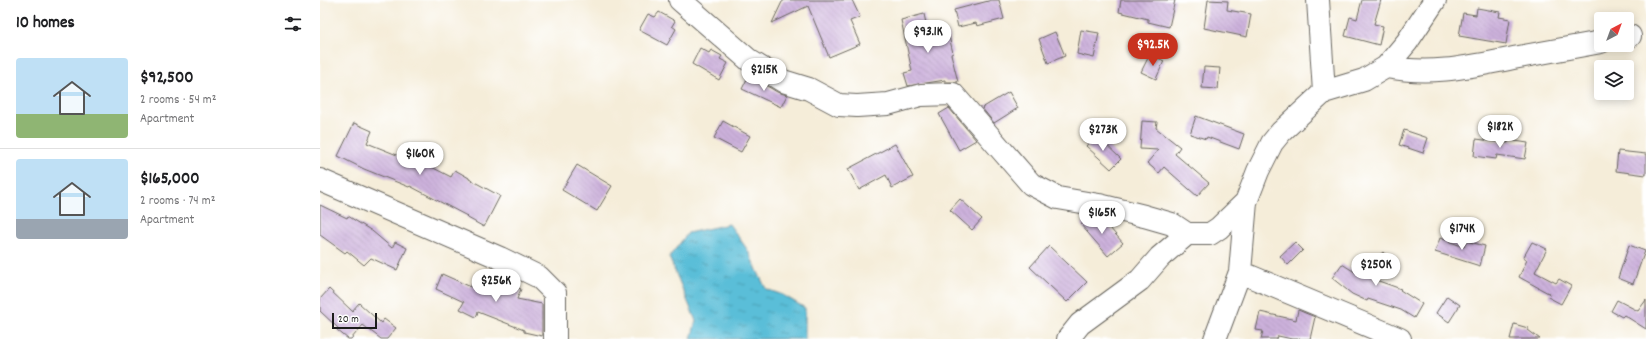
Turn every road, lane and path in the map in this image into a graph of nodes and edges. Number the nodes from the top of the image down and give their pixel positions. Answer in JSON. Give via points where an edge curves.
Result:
{"nodes":[{"id":1,"x":680,"y":0,"type":"edge"},
{"id":2,"x":1318,"y":0,"type":"edge"},
{"id":3,"x":1435,"y":0,"type":"edge"},
{"id":4,"x":1594,"y":43,"type":"edge"},
{"id":5,"x":1386,"y":66,"type":"junction"},
{"id":6,"x":1324,"y":92,"type":"junction"},
{"id":7,"x":320,"y":180,"type":"edge"},
{"id":8,"x":1246,"y":202,"type":"junction"},
{"id":9,"x":1187,"y":234,"type":"junction"},
{"id":10,"x":1240,"y":272,"type":"junction"},
{"id":11,"x":1393,"y":338,"type":"edge"},
{"id":12,"x":555,"y":339,"type":"edge"},
{"id":13,"x":1068,"y":339,"type":"edge"},
{"id":14,"x":1215,"y":339,"type":"edge"}],
"edges":[{"from":1,"to":9,"type":"street","via":[[750,61],[783,81],[809,89],[839,105],[888,104],[920,95],[953,94],[1031,184],[1058,198],[1151,218],[1172,224]]},
{"from":2,"to":6,"type":"street"},
{"from":3,"to":5,"type":"street","via":[[1407,42]]},
{"from":4,"to":5,"type":"street","via":[[1468,68],[1408,71]]},
{"from":5,"to":6,"type":"street","via":[[1364,80]]},
{"from":6,"to":8,"type":"street","via":[[1281,132],[1272,144]]},
{"from":7,"to":12,"type":"street","via":[[500,258],[539,278],[555,293]]},
{"from":8,"to":9,"type":"street","via":[[1210,234]]},
{"from":8,"to":10,"type":"street"},
{"from":9,"to":13,"type":"street","via":[[1160,257],[1140,280],[1080,324]]},
{"from":10,"to":11,"type":"street"},
{"from":10,"to":14,"type":"street"}]}
